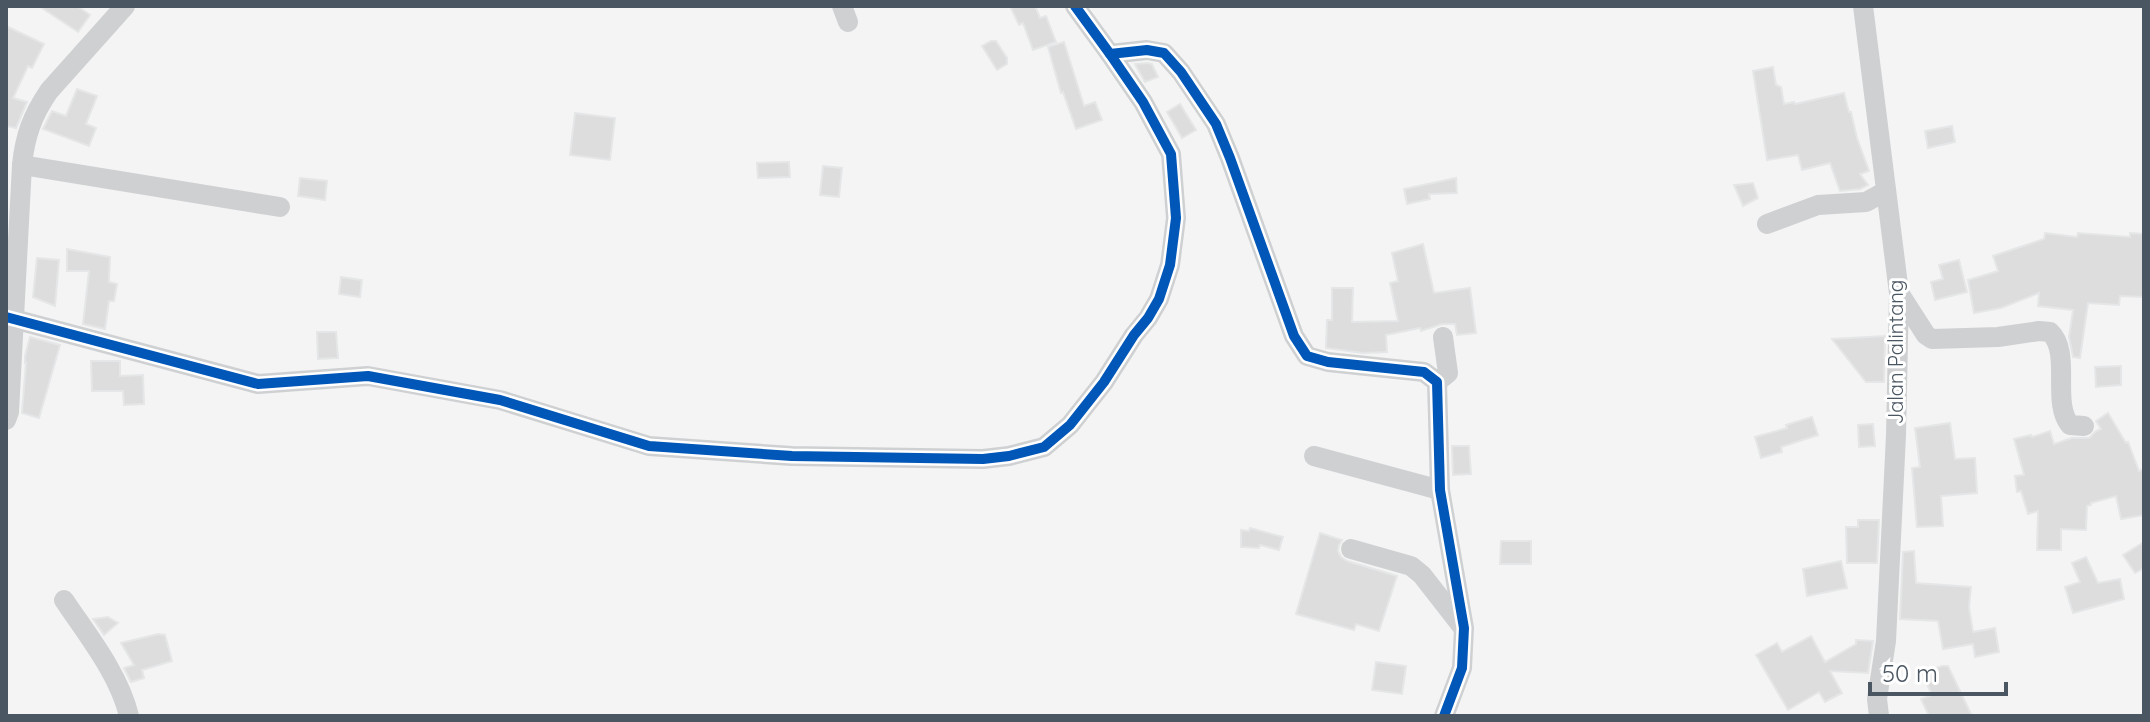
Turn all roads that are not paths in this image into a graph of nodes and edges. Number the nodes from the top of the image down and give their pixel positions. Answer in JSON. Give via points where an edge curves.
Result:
{"nodes":[{"id":1,"x":125,"y":6,"type":"edge"},
{"id":2,"x":1075,"y":6,"type":"edge"},
{"id":3,"x":1863,"y":6,"type":"edge"},
{"id":4,"x":1110,"y":54,"type":"junction"},
{"id":5,"x":16,"y":137,"type":"edge"},
{"id":6,"x":22,"y":165,"type":"junction"},
{"id":7,"x":1886,"y":191,"type":"junction"},
{"id":8,"x":280,"y":207,"type":"dead end"},
{"id":9,"x":1767,"y":224,"type":"dead end"},
{"id":10,"x":1899,"y":293,"type":"junction"},
{"id":11,"x":10,"y":318,"type":"edge"},
{"id":12,"x":1443,"y":337,"type":"dead end"},
{"id":13,"x":1437,"y":382,"type":"junction"},
{"id":14,"x":6,"y":420,"type":"edge"},
{"id":15,"x":2084,"y":426,"type":"dead end"},
{"id":16,"x":1314,"y":456,"type":"dead end"},
{"id":17,"x":1440,"y":490,"type":"junction"},
{"id":18,"x":1351,"y":549,"type":"dead end"},
{"id":19,"x":64,"y":600,"type":"dead end"},
{"id":20,"x":1464,"y":628,"type":"junction"},
{"id":21,"x":1882,"y":710,"type":"edge"},
{"id":22,"x":129,"y":716,"type":"edge"},
{"id":23,"x":1444,"y":716,"type":"edge"}],
"edges":[{"from":1,"to":5,"type":"street","via":[[49,91]]},
{"from":2,"to":4,"type":"street"},
{"from":3,"to":7,"type":"street","name":"Jalan Palintang"},
{"from":4,"to":11,"type":"street","via":[[1171,154],[1176,218],[1170,265],[1148,318],[1070,425],[1044,447],[1009,456],[792,456],[649,446],[500,400],[368,376],[258,384]]},
{"from":4,"to":13,"type":"street","via":[[1164,53],[1216,124],[1294,336],[1307,356],[1424,372]]},
{"from":5,"to":6,"type":"street"},
{"from":6,"to":8,"type":"street"},
{"from":6,"to":11,"type":"street"},
{"from":7,"to":9,"type":"street","via":[[1866,202],[1818,205]]},
{"from":7,"to":10,"type":"street","name":"Jalan Palintang"},
{"from":10,"to":15,"type":"street","via":[[1932,339],[2050,332],[2056,338],[2064,417],[2070,425]]},
{"from":10,"to":21,"type":"street","name":"Jalan Palintang"},
{"from":11,"to":14,"type":"street"},
{"from":12,"to":13,"type":"street","via":[[1448,373]]},
{"from":13,"to":17,"type":"street"},
{"from":16,"to":17,"type":"street"},
{"from":17,"to":20,"type":"street"},
{"from":18,"to":20,"type":"street","via":[[1411,566]]},
{"from":19,"to":22,"type":"street","via":[[124,696]]},
{"from":20,"to":23,"type":"street","via":[[1462,668]]}]}
